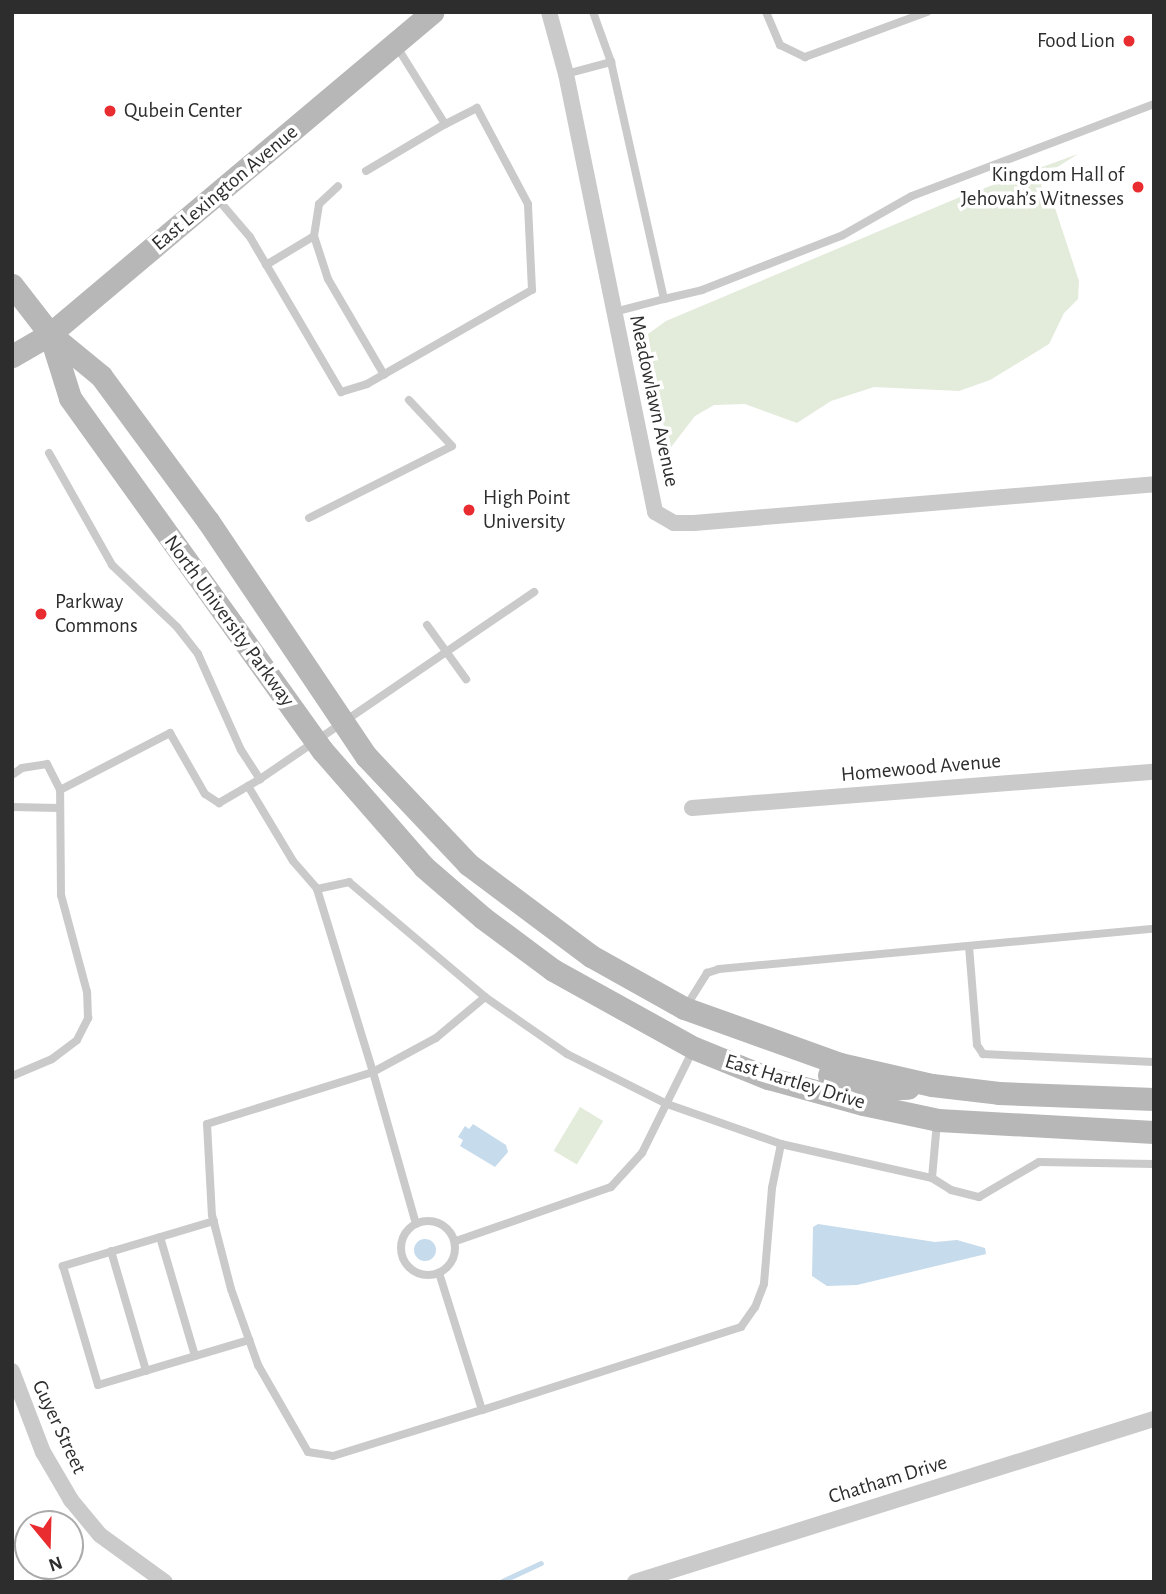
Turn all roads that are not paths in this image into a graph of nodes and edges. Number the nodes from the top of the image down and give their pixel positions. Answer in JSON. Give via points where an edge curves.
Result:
{"nodes":[{"id":1,"x":432,"y":12,"type":"edge"},
{"id":2,"x":549,"y":12,"type":"edge"},
{"id":3,"x":593,"y":12,"type":"edge"},
{"id":4,"x":766,"y":12,"type":"edge"},
{"id":5,"x":927,"y":12,"type":"edge"},
{"id":6,"x":395,"y":44,"type":"junction"},
{"id":7,"x":611,"y":62,"type":"junction"},
{"id":8,"x":566,"y":74,"type":"junction"},
{"id":9,"x":1154,"y":104,"type":"edge"},
{"id":10,"x":445,"y":124,"type":"junction"},
{"id":11,"x":366,"y":171,"type":"dead end"},
{"id":12,"x":338,"y":186,"type":"dead end"},
{"id":13,"x":215,"y":196,"type":"junction"},
{"id":14,"x":314,"y":236,"type":"junction"},
{"id":15,"x":266,"y":265,"type":"junction"},
{"id":16,"x":12,"y":285,"type":"edge"},
{"id":17,"x":664,"y":299,"type":"junction"},
{"id":18,"x":614,"y":312,"type":"junction"},
{"id":19,"x":50,"y":334,"type":"junction"},
{"id":20,"x":12,"y":356,"type":"edge"},
{"id":21,"x":384,"y":375,"type":"junction"},
{"id":22,"x":409,"y":400,"type":"dead end"},
{"id":23,"x":49,"y":453,"type":"dead end"},
{"id":24,"x":1154,"y":484,"type":"edge"},
{"id":25,"x":309,"y":518,"type":"dead end"},
{"id":26,"x":534,"y":592,"type":"dead end"},
{"id":27,"x":427,"y":625,"type":"dead end"},
{"id":28,"x":447,"y":652,"type":"junction"},
{"id":29,"x":466,"y":679,"type":"dead end"},
{"id":30,"x":344,"y":724,"type":"junction"},
{"id":31,"x":317,"y":743,"type":"junction"},
{"id":32,"x":1154,"y":772,"type":"edge"},
{"id":33,"x":12,"y":775,"type":"edge"},
{"id":34,"x":260,"y":779,"type":"junction"},
{"id":35,"x":248,"y":786,"type":"junction"},
{"id":36,"x":60,"y":790,"type":"junction"},
{"id":37,"x":12,"y":807,"type":"edge"},
{"id":38,"x":60,"y":808,"type":"junction"},
{"id":39,"x":692,"y":808,"type":"dead end"},
{"id":40,"x":468,"y":864,"type":"joint"},
{"id":41,"x":443,"y":884,"type":"joint"},
{"id":42,"x":317,"y":889,"type":"junction"},
{"id":43,"x":1154,"y":929,"type":"edge"},
{"id":44,"x":969,"y":946,"type":"junction"},
{"id":45,"x":568,"y":978,"type":"junction"},
{"id":46,"x":485,"y":997,"type":"junction"},
{"id":47,"x":684,"y":1008,"type":"junction"},
{"id":48,"x":694,"y":1048,"type":"junction"},
{"id":49,"x":1154,"y":1062,"type":"edge"},
{"id":50,"x":373,"y":1072,"type":"junction"},
{"id":51,"x":12,"y":1076,"type":"edge"},
{"id":52,"x":950,"y":1087,"type":"junction"},
{"id":53,"x":1154,"y":1099,"type":"edge"},
{"id":54,"x":667,"y":1104,"type":"junction"},
{"id":55,"x":938,"y":1120,"type":"junction"},
{"id":56,"x":1154,"y":1132,"type":"edge"},
{"id":57,"x":781,"y":1144,"type":"junction"},
{"id":58,"x":1154,"y":1164,"type":"edge"},
{"id":59,"x":932,"y":1178,"type":"junction"},
{"id":60,"x":214,"y":1221,"type":"junction"},
{"id":61,"x":416,"y":1224,"type":"junction"},
{"id":62,"x":160,"y":1237,"type":"junction"},
{"id":63,"x":456,"y":1241,"type":"junction"},
{"id":64,"x":111,"y":1251,"type":"junction"},
{"id":65,"x":439,"y":1273,"type":"junction"},
{"id":66,"x":249,"y":1340,"type":"junction"},
{"id":67,"x":195,"y":1356,"type":"junction"},
{"id":68,"x":12,"y":1371,"type":"edge"},
{"id":69,"x":146,"y":1371,"type":"junction"},
{"id":70,"x":482,"y":1410,"type":"junction"},
{"id":71,"x":1154,"y":1419,"type":"edge"},
{"id":72,"x":158,"y":1580,"type":"edge"},
{"id":73,"x":635,"y":1582,"type":"edge"}],
"edges":[{"from":1,"to":6,"type":"main road","name":"East Lexington Avenue"},
{"from":2,"to":8,"type":"street","name":"Meadowlawn Avenue"},
{"from":3,"to":7,"type":"lane"},
{"from":4,"to":5,"type":"lane","via":[[776,39],[787,52],[806,57]]},
{"from":6,"to":10,"type":"lane"},
{"from":6,"to":13,"type":"main road","name":"East Lexington Avenue"},
{"from":7,"to":8,"type":"lane"},
{"from":7,"to":17,"type":"lane"},
{"from":8,"to":18,"type":"street","name":"Meadowlawn Avenue"},
{"from":9,"to":17,"type":"lane","via":[[912,196],[843,235],[702,290]]},
{"from":10,"to":11,"type":"lane"},
{"from":10,"to":21,"type":"lane","via":[[477,108],[528,204],[532,290]]},
{"from":12,"to":14,"type":"lane","via":[[319,204]]},
{"from":13,"to":15,"type":"lane"},
{"from":13,"to":19,"type":"main road","name":"East Lexington Avenue"},
{"from":14,"to":15,"type":"lane"},
{"from":14,"to":21,"type":"lane","via":[[328,279]]},
{"from":15,"to":21,"type":"lane","via":[[341,391]]},
{"from":16,"to":19,"type":"main road","name":"North University Parkway"},
{"from":17,"to":18,"type":"lane"},
{"from":18,"to":24,"type":"street","name":"Meadowlawn Avenue","via":[[655,512],[674,523]]},
{"from":19,"to":20,"type":"main road","name":"East Lexington Avenue"},
{"from":19,"to":30,"type":"main road","name":"North University Parkway","via":[[101,376],[208,521]]},
{"from":19,"to":31,"type":"main road","name":"North University Parkway","via":[[70,398]]},
{"from":22,"to":25,"type":"lane","via":[[452,446]]},
{"from":23,"to":34,"type":"lane","via":[[112,565],[177,627],[198,654],[241,750]]},
{"from":26,"to":28,"type":"lane"},
{"from":27,"to":28,"type":"lane"},
{"from":28,"to":29,"type":"lane"},
{"from":28,"to":30,"type":"lane"},
{"from":30,"to":31,"type":"lane"},
{"from":30,"to":40,"type":"main road","name":"North University Parkway","via":[[415,813]]},
{"from":31,"to":34,"type":"lane"},
{"from":31,"to":41,"type":"main road","name":"North University Parkway"},
{"from":32,"to":39,"type":"street","name":"Homewood Avenue"},
{"from":33,"to":36,"type":"lane","via":[[22,768],[47,764]]},
{"from":34,"to":35,"type":"lane"},
{"from":35,"to":36,"type":"lane","via":[[219,803],[205,794],[170,733]]},
{"from":35,"to":42,"type":"lane","via":[[293,861]]},
{"from":36,"to":38,"type":"lane"},
{"from":37,"to":38,"type":"lane"},
{"from":38,"to":51,"type":"lane","via":[[61,895],[87,992],[88,1018],[77,1040],[52,1059]]},
{"from":40,"to":47,"type":"main road","name":"East Hartley Drive","via":[[591,956]]},
{"from":41,"to":45,"type":"main road","name":"East Hartley Drive"},
{"from":42,"to":46,"type":"lane","via":[[349,882]]},
{"from":42,"to":50,"type":"lane"},
{"from":43,"to":44,"type":"lane"},
{"from":44,"to":47,"type":"lane","via":[[719,970],[707,973]]},
{"from":44,"to":49,"type":"lane","via":[[977,1045],[983,1054]]},
{"from":45,"to":47,"type":"main road","via":[[608,983],[668,1017]]},
{"from":45,"to":48,"type":"main road","name":"East Hartley Drive"},
{"from":46,"to":50,"type":"lane","via":[[436,1038]]},
{"from":46,"to":54,"type":"lane","via":[[568,1054]]},
{"from":47,"to":52,"type":"main road","name":"East Hartley Drive","via":[[839,1064]]},
{"from":48,"to":52,"type":"main road","via":[[717,1038],[873,1089]]},
{"from":48,"to":54,"type":"lane"},
{"from":48,"to":55,"type":"main road","name":"East Hartley Drive","via":[[768,1078]]},
{"from":50,"to":60,"type":"lane","via":[[207,1124]]},
{"from":50,"to":61,"type":"lane"},
{"from":52,"to":53,"type":"main road","name":"East Hartley Drive"},
{"from":54,"to":57,"type":"lane"},
{"from":54,"to":63,"type":"lane","via":[[642,1153],[611,1187]]},
{"from":55,"to":56,"type":"main road","name":"East Hartley Drive"},
{"from":55,"to":59,"type":"lane"},
{"from":57,"to":59,"type":"lane"},
{"from":57,"to":70,"type":"lane","via":[[772,1188],[764,1284],[741,1327]]},
{"from":58,"to":59,"type":"lane","via":[[1039,1162],[979,1197],[951,1191]]},
{"from":60,"to":62,"type":"lane"},
{"from":60,"to":66,"type":"lane"},
{"from":61,"to":63,"type":"lane","via":[[435,1223]]},
{"from":61,"to":65,"type":"lane","via":[[401,1244],[403,1259],[415,1272]]},
{"from":62,"to":64,"type":"lane"},
{"from":62,"to":67,"type":"lane"},
{"from":63,"to":65,"type":"lane","via":[[452,1259]]},
{"from":64,"to":69,"type":"lane"},
{"from":64,"to":69,"type":"lane","via":[[62,1266],[98,1385]]},
{"from":65,"to":70,"type":"lane"},
{"from":66,"to":67,"type":"lane"},
{"from":66,"to":70,"type":"lane","via":[[258,1365],[308,1452],[333,1456]]},
{"from":67,"to":69,"type":"lane"},
{"from":68,"to":72,"type":"street","name":"Guyer Street","via":[[43,1452],[71,1500],[100,1535]]},
{"from":71,"to":73,"type":"street","name":"Chatham Drive"}]}
